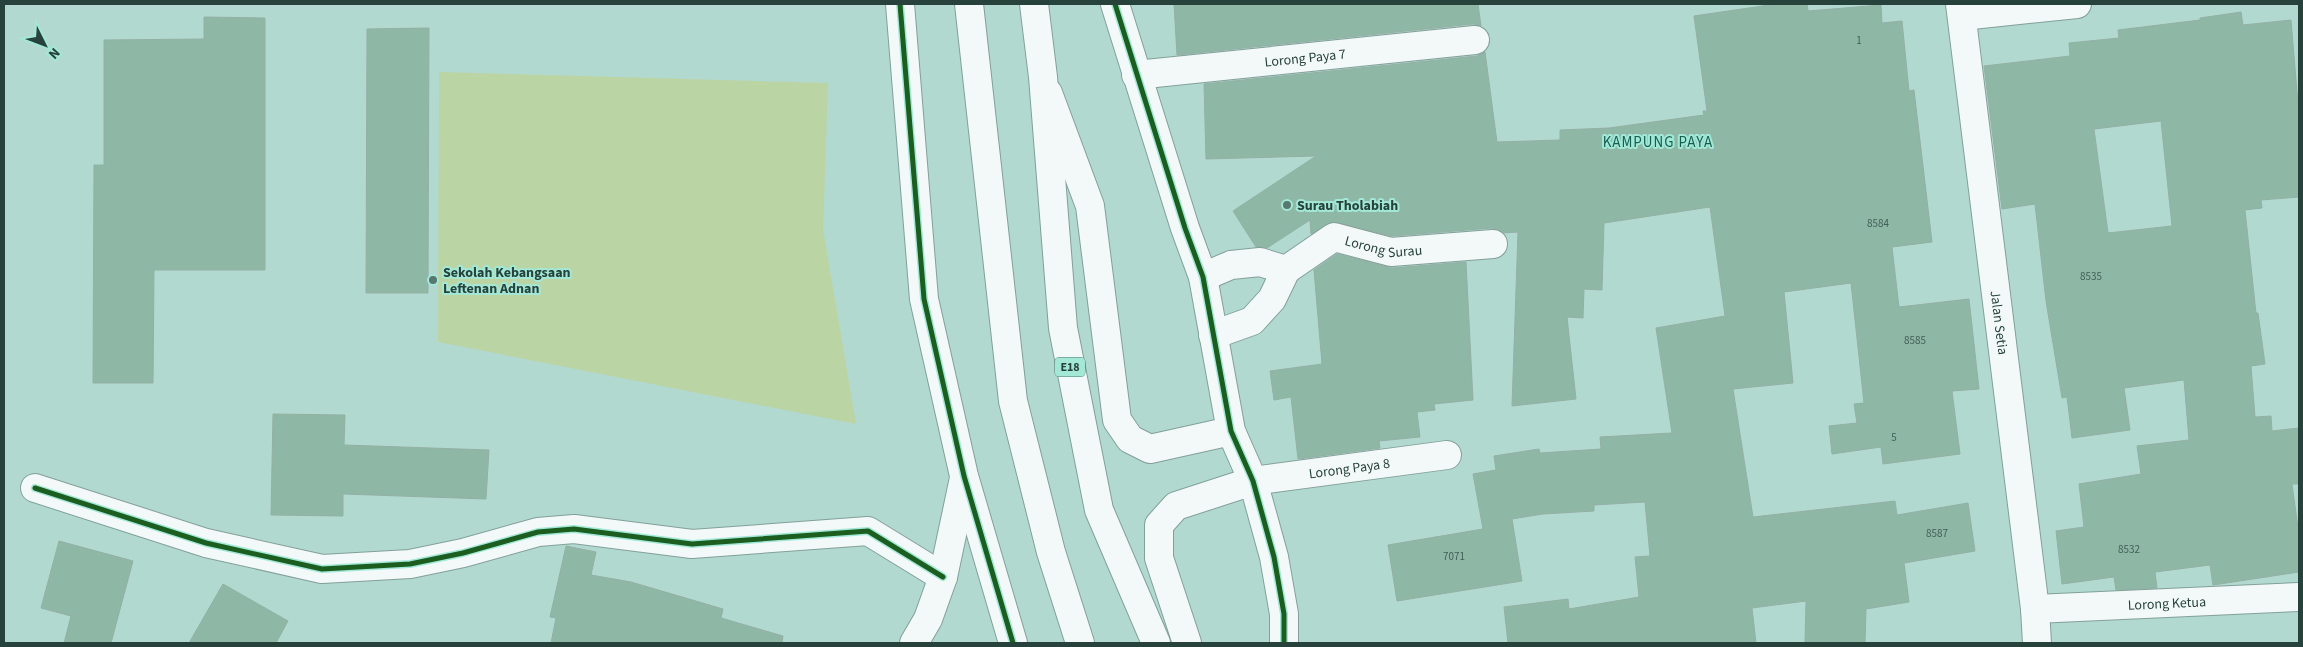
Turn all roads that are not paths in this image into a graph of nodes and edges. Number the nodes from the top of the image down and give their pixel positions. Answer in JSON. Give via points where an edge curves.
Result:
{"nodes":[{"id":1,"x":900,"y":4,"type":"edge"},
{"id":2,"x":968,"y":4,"type":"edge"},
{"id":3,"x":1034,"y":4,"type":"edge"},
{"id":4,"x":1115,"y":4,"type":"edge"},
{"id":5,"x":2077,"y":4,"type":"edge"},
{"id":6,"x":1961,"y":10,"type":"edge"},
{"id":7,"x":1474,"y":40,"type":"dead end"},
{"id":8,"x":1136,"y":75,"type":"junction"},
{"id":9,"x":1043,"y":77,"type":"junction"},
{"id":10,"x":1493,"y":244,"type":"dead end"},
{"id":11,"x":1286,"y":270,"type":"junction"},
{"id":12,"x":1203,"y":277,"type":"junction"},
{"id":13,"x":1213,"y":335,"type":"junction"},
{"id":14,"x":1231,"y":431,"type":"junction"},
{"id":15,"x":1447,"y":455,"type":"dead end"},
{"id":16,"x":964,"y":476,"type":"junction"},
{"id":17,"x":1253,"y":482,"type":"junction"},
{"id":18,"x":34,"y":488,"type":"dead end"},
{"id":19,"x":943,"y":577,"type":"junction"},
{"id":20,"x":2299,"y":597,"type":"edge"},
{"id":21,"x":2035,"y":609,"type":"junction"},
{"id":22,"x":1006,"y":641,"type":"edge"},
{"id":23,"x":914,"y":643,"type":"edge"},
{"id":24,"x":1080,"y":643,"type":"edge"},
{"id":25,"x":1156,"y":643,"type":"edge"},
{"id":26,"x":1187,"y":643,"type":"edge"},
{"id":27,"x":1284,"y":643,"type":"edge"},
{"id":28,"x":2037,"y":643,"type":"edge"}],
"edges":[{"from":1,"to":16,"type":"main road","via":[[924,298]]},
{"from":2,"to":24,"type":"main road","via":[[1013,402],[1052,552]]},
{"from":3,"to":9,"type":"main road","number":"E18"},
{"from":4,"to":8,"type":"main road"},
{"from":5,"to":6,"type":"main road"},
{"from":6,"to":21,"type":"main road","name":"Jalan Setia"},
{"from":7,"to":8,"type":"main road","name":"Lorong Paya 7"},
{"from":8,"to":12,"type":"main road"},
{"from":9,"to":14,"type":"main road","via":[[1090,206],[1117,420],[1130,439],[1150,449]]},
{"from":9,"to":25,"type":"main road","number":"E18","via":[[1063,328],[1099,510]]},
{"from":10,"to":11,"type":"main road","name":"Lorong Surau","via":[[1391,252],[1334,237]]},
{"from":11,"to":12,"type":"main road","via":[[1260,262],[1231,265]]},
{"from":11,"to":13,"type":"main road","name":"Lorong Surau","via":[[1272,299],[1252,321]]},
{"from":12,"to":13,"type":"main road"},
{"from":13,"to":14,"type":"main road"},
{"from":14,"to":17,"type":"main road"},
{"from":15,"to":17,"type":"main road","name":"Lorong Paya 8"},
{"from":16,"to":19,"type":"main road"},
{"from":16,"to":22,"type":"main road"},
{"from":17,"to":26,"type":"main road","name":"Lorong Paya 8","via":[[1176,506],[1160,524],[1159,558]]},
{"from":17,"to":27,"type":"main road","via":[[1274,557],[1284,614]]},
{"from":18,"to":19,"type":"main road","via":[[206,543],[322,569],[410,564],[547,531],[574,529],[692,544],[868,532]]},
{"from":19,"to":23,"type":"main road","via":[[928,619]]},
{"from":20,"to":21,"type":"main road","name":"Lorong Ketua"},
{"from":21,"to":28,"type":"main road","name":"Jalan Setia"}]}
